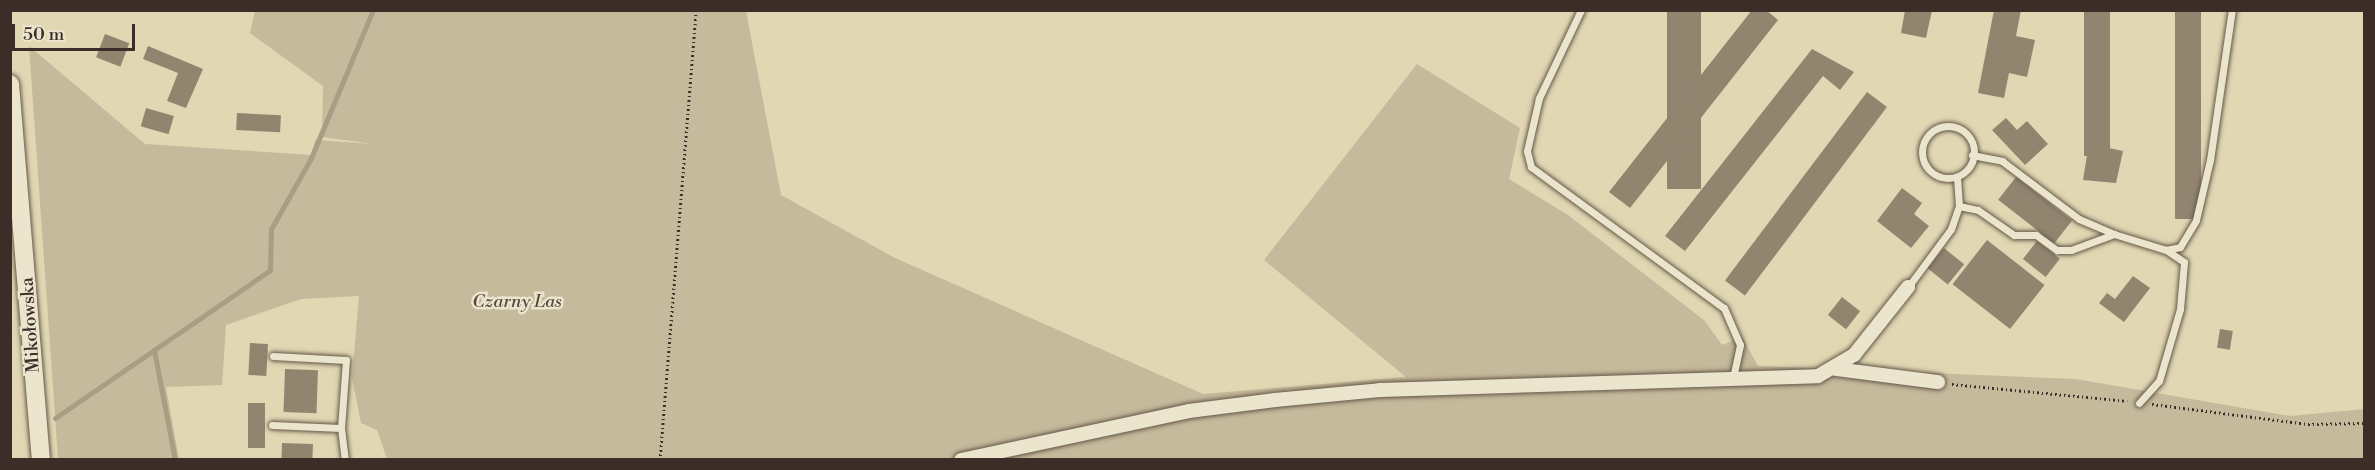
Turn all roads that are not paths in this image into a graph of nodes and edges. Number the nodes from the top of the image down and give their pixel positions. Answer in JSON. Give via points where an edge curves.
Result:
{"nodes":[{"id":1,"x":1581,"y":10,"type":"edge"},
{"id":2,"x":2232,"y":10,"type":"edge"},
{"id":3,"x":10,"y":84,"type":"edge"},
{"id":4,"x":1972,"y":155,"type":"junction"},
{"id":5,"x":1957,"y":177,"type":"junction"},
{"id":6,"x":1959,"y":206,"type":"junction"},
{"id":7,"x":2114,"y":234,"type":"junction"},
{"id":8,"x":2166,"y":250,"type":"junction"},
{"id":9,"x":19,"y":287,"type":"edge"},
{"id":10,"x":1908,"y":287,"type":"joint"},
{"id":11,"x":273,"y":356,"type":"dead end"},
{"id":12,"x":1836,"y":369,"type":"junction"},
{"id":13,"x":1733,"y":377,"type":"junction"},
{"id":14,"x":1938,"y":382,"type":"dead end"},
{"id":15,"x":2139,"y":403,"type":"dead end"},
{"id":16,"x":272,"y":425,"type":"dead end"},
{"id":17,"x":341,"y":428,"type":"junction"},
{"id":18,"x":41,"y":459,"type":"edge"},
{"id":19,"x":345,"y":459,"type":"edge"},
{"id":20,"x":961,"y":459,"type":"edge"}],
"edges":[{"from":1,"to":13,"type":"lane","via":[[1539,98],[1528,139],[1531,167],[1724,308],[1740,345]]},
{"from":2,"to":8,"type":"lane","via":[[2227,68],[2196,220],[2189,237]]},
{"from":3,"to":9,"type":"main road","name":"Mikołowska"},
{"from":4,"to":5,"type":"lane"},
{"from":4,"to":5,"type":"lane","via":[[1975,140],[1960,126],[1946,125],[1931,134],[1922,164],[1935,178]]},
{"from":4,"to":7,"type":"lane","via":[[2002,161],[2079,219]]},
{"from":5,"to":6,"type":"lane"},
{"from":6,"to":7,"type":"lane","via":[[1978,210],[2014,235],[2036,235],[2057,249],[2071,250]]},
{"from":6,"to":10,"type":"lane","via":[[1951,229]]},
{"from":7,"to":8,"type":"lane"},
{"from":8,"to":15,"type":"lane","via":[[2184,262],[2180,309],[2159,381]]},
{"from":9,"to":18,"type":"main road","name":"Mikołowska"},
{"from":10,"to":12,"type":"street","via":[[1854,355]]},
{"from":11,"to":17,"type":"lane","via":[[346,360]]},
{"from":12,"to":13,"type":"street","via":[[1801,378]]},
{"from":12,"to":14,"type":"street"},
{"from":13,"to":20,"type":"street","via":[[1380,390],[1275,400],[1189,411]]},
{"from":16,"to":17,"type":"lane"},
{"from":17,"to":19,"type":"lane"}]}
